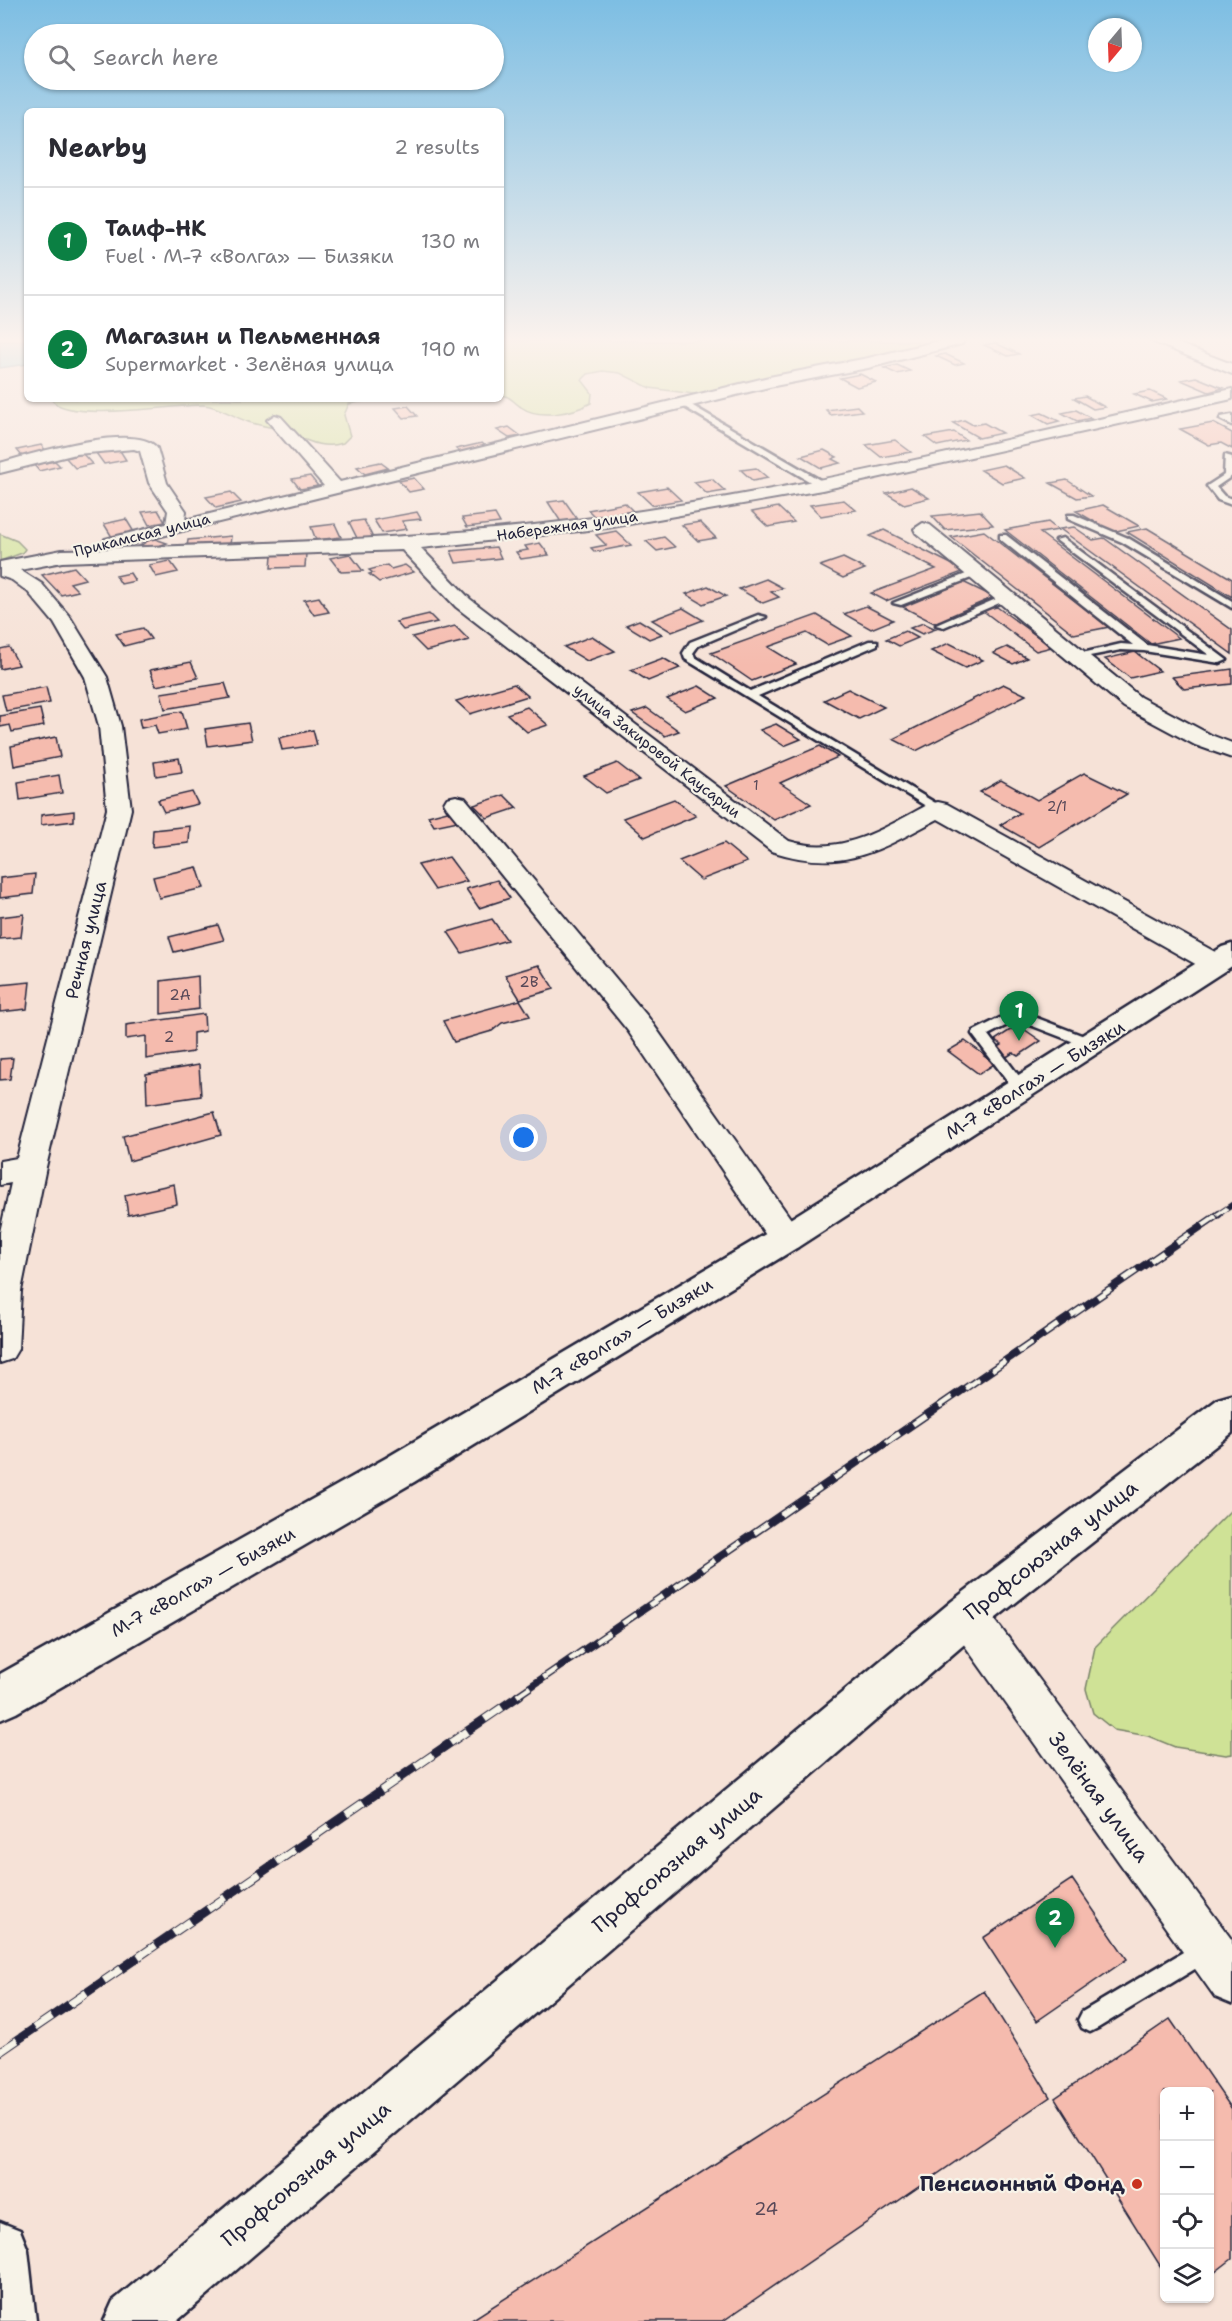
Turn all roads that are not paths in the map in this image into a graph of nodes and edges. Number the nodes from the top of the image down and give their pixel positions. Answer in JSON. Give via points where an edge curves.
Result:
{"nodes":[{"id":1,"x":81,"y":449,"type":"edge"},
{"id":2,"x":148,"y":449,"type":"edge"},
{"id":3,"x":301,"y":449,"type":"edge"},
{"id":4,"x":497,"y":449,"type":"edge"},
{"id":5,"x":762,"y":449,"type":"edge"},
{"id":6,"x":983,"y":449,"type":"edge"},
{"id":7,"x":1228,"y":457,"type":"dead end"},
{"id":8,"x":0,"y":468,"type":"edge"},
{"id":9,"x":822,"y":485,"type":"junction"},
{"id":10,"x":336,"y":488,"type":"junction"},
{"id":11,"x":1232,"y":502,"type":"edge"},
{"id":12,"x":1071,"y":517,"type":"dead end"},
{"id":13,"x":175,"y":526,"type":"junction"},
{"id":14,"x":923,"y":529,"type":"dead end"},
{"id":15,"x":1003,"y":537,"type":"dead end"},
{"id":16,"x":1060,"y":540,"type":"dead end"},
{"id":17,"x":407,"y":544,"type":"junction"},
{"id":18,"x":62,"y":556,"type":"junction"},
{"id":19,"x":0,"y":569,"type":"edge"},
{"id":20,"x":976,"y":573,"type":"junction"},
{"id":21,"x":1006,"y":598,"type":"junction"},
{"id":22,"x":898,"y":603,"type":"dead end"},
{"id":23,"x":1232,"y":605,"type":"edge"},
{"id":24,"x":761,"y":617,"type":"dead end"},
{"id":25,"x":941,"y":626,"type":"dead end"},
{"id":26,"x":873,"y":643,"type":"dead end"},
{"id":27,"x":1144,"y":648,"type":"junction"},
{"id":28,"x":1078,"y":657,"type":"junction"},
{"id":29,"x":1227,"y":660,"type":"edge"},
{"id":30,"x":750,"y":695,"type":"junction"},
{"id":31,"x":1232,"y":751,"type":"edge"},
{"id":32,"x":456,"y":803,"type":"dead end"},
{"id":33,"x":938,"y":809,"type":"junction"},
{"id":34,"x":1224,"y":959,"type":"edge"},
{"id":35,"x":1092,"y":1044,"type":"junction"},
{"id":36,"x":1021,"y":1088,"type":"junction"},
{"id":37,"x":30,"y":1167,"type":"junction"},
{"id":38,"x":0,"y":1173,"type":"edge"},
{"id":39,"x":786,"y":1238,"type":"junction"},
{"id":40,"x":0,"y":1343,"type":"edge"},
{"id":41,"x":0,"y":1348,"type":"edge"},
{"id":42,"x":1232,"y":1411,"type":"edge"},
{"id":43,"x":967,"y":1615,"type":"junction"},
{"id":44,"x":0,"y":1698,"type":"edge"},
{"id":45,"x":1220,"y":1964,"type":"edge"},
{"id":46,"x":1090,"y":2020,"type":"dead end"},
{"id":47,"x":132,"y":2321,"type":"edge"}],
"edges":[{"from":1,"to":8,"type":"street"},
{"from":2,"to":13,"type":"street","via":[[158,483],[177,511]]},
{"from":3,"to":10,"type":"street"},
{"from":4,"to":10,"type":"street","name":"Прикамская улица"},
{"from":5,"to":9,"type":"lane"},
{"from":6,"to":9,"type":"street","name":"Набережная улица"},
{"from":7,"to":11,"type":"lane","via":[[1228,476],[1211,486],[1221,498]]},
{"from":9,"to":17,"type":"street","name":"Набережная улица","via":[[607,522]]},
{"from":10,"to":13,"type":"street","name":"Прикамская улица"},
{"from":12,"to":23,"type":"lane","via":[[1125,540]]},
{"from":13,"to":18,"type":"street","name":"Прикамская улица"},
{"from":14,"to":20,"type":"street"},
{"from":15,"to":27,"type":"lane"},
{"from":16,"to":29,"type":"lane"},
{"from":17,"to":18,"type":"street","name":"Набережная улица"},
{"from":17,"to":33,"type":"street","name":"улица Закировой Каусарии","via":[[463,603],[780,846],[822,856],[853,852]]},
{"from":18,"to":19,"type":"street","name":"Набережная улица"},
{"from":19,"to":37,"type":"street","name":"Речная улица","via":[[19,576],[34,588],[63,621],[96,677],[110,726],[119,809]]},
{"from":20,"to":21,"type":"street"},
{"from":20,"to":22,"type":"lane"},
{"from":21,"to":25,"type":"lane"},
{"from":21,"to":28,"type":"street"},
{"from":24,"to":30,"type":"lane","via":[[694,644],[688,653],[690,659]]},
{"from":26,"to":30,"type":"lane"},
{"from":27,"to":28,"type":"lane","via":[[1121,647]]},
{"from":27,"to":29,"type":"lane"},
{"from":28,"to":31,"type":"street","via":[[1132,702]]},
{"from":30,"to":33,"type":"lane"},
{"from":32,"to":39,"type":"street","via":[[638,1024]]},
{"from":33,"to":34,"type":"street"},
{"from":34,"to":35,"type":"main road","name":"М-7 «Волга» — Бизяки"},
{"from":35,"to":36,"type":"main road","name":"М-7 «Волга» — Бизяки"},
{"from":35,"to":36,"type":"lane","via":[[1016,1015],[979,1034]]},
{"from":36,"to":39,"type":"main road","name":"М-7 «Волга» — Бизяки"},
{"from":37,"to":38,"type":"street"},
{"from":37,"to":40,"type":"street","name":"Речная улица","via":[[4,1291]]},
{"from":39,"to":44,"type":"main road","name":"М-7 «Волга» — Бизяки","via":[[400,1470]]},
{"from":40,"to":41,"type":"street","name":"Речная улица"},
{"from":42,"to":43,"type":"main road","name":"Профсоюзная улица"},
{"from":43,"to":45,"type":"street","name":"Зелёная улица"},
{"from":43,"to":47,"type":"main road","name":"Профсоюзная улица"},
{"from":45,"to":46,"type":"lane"}]}
